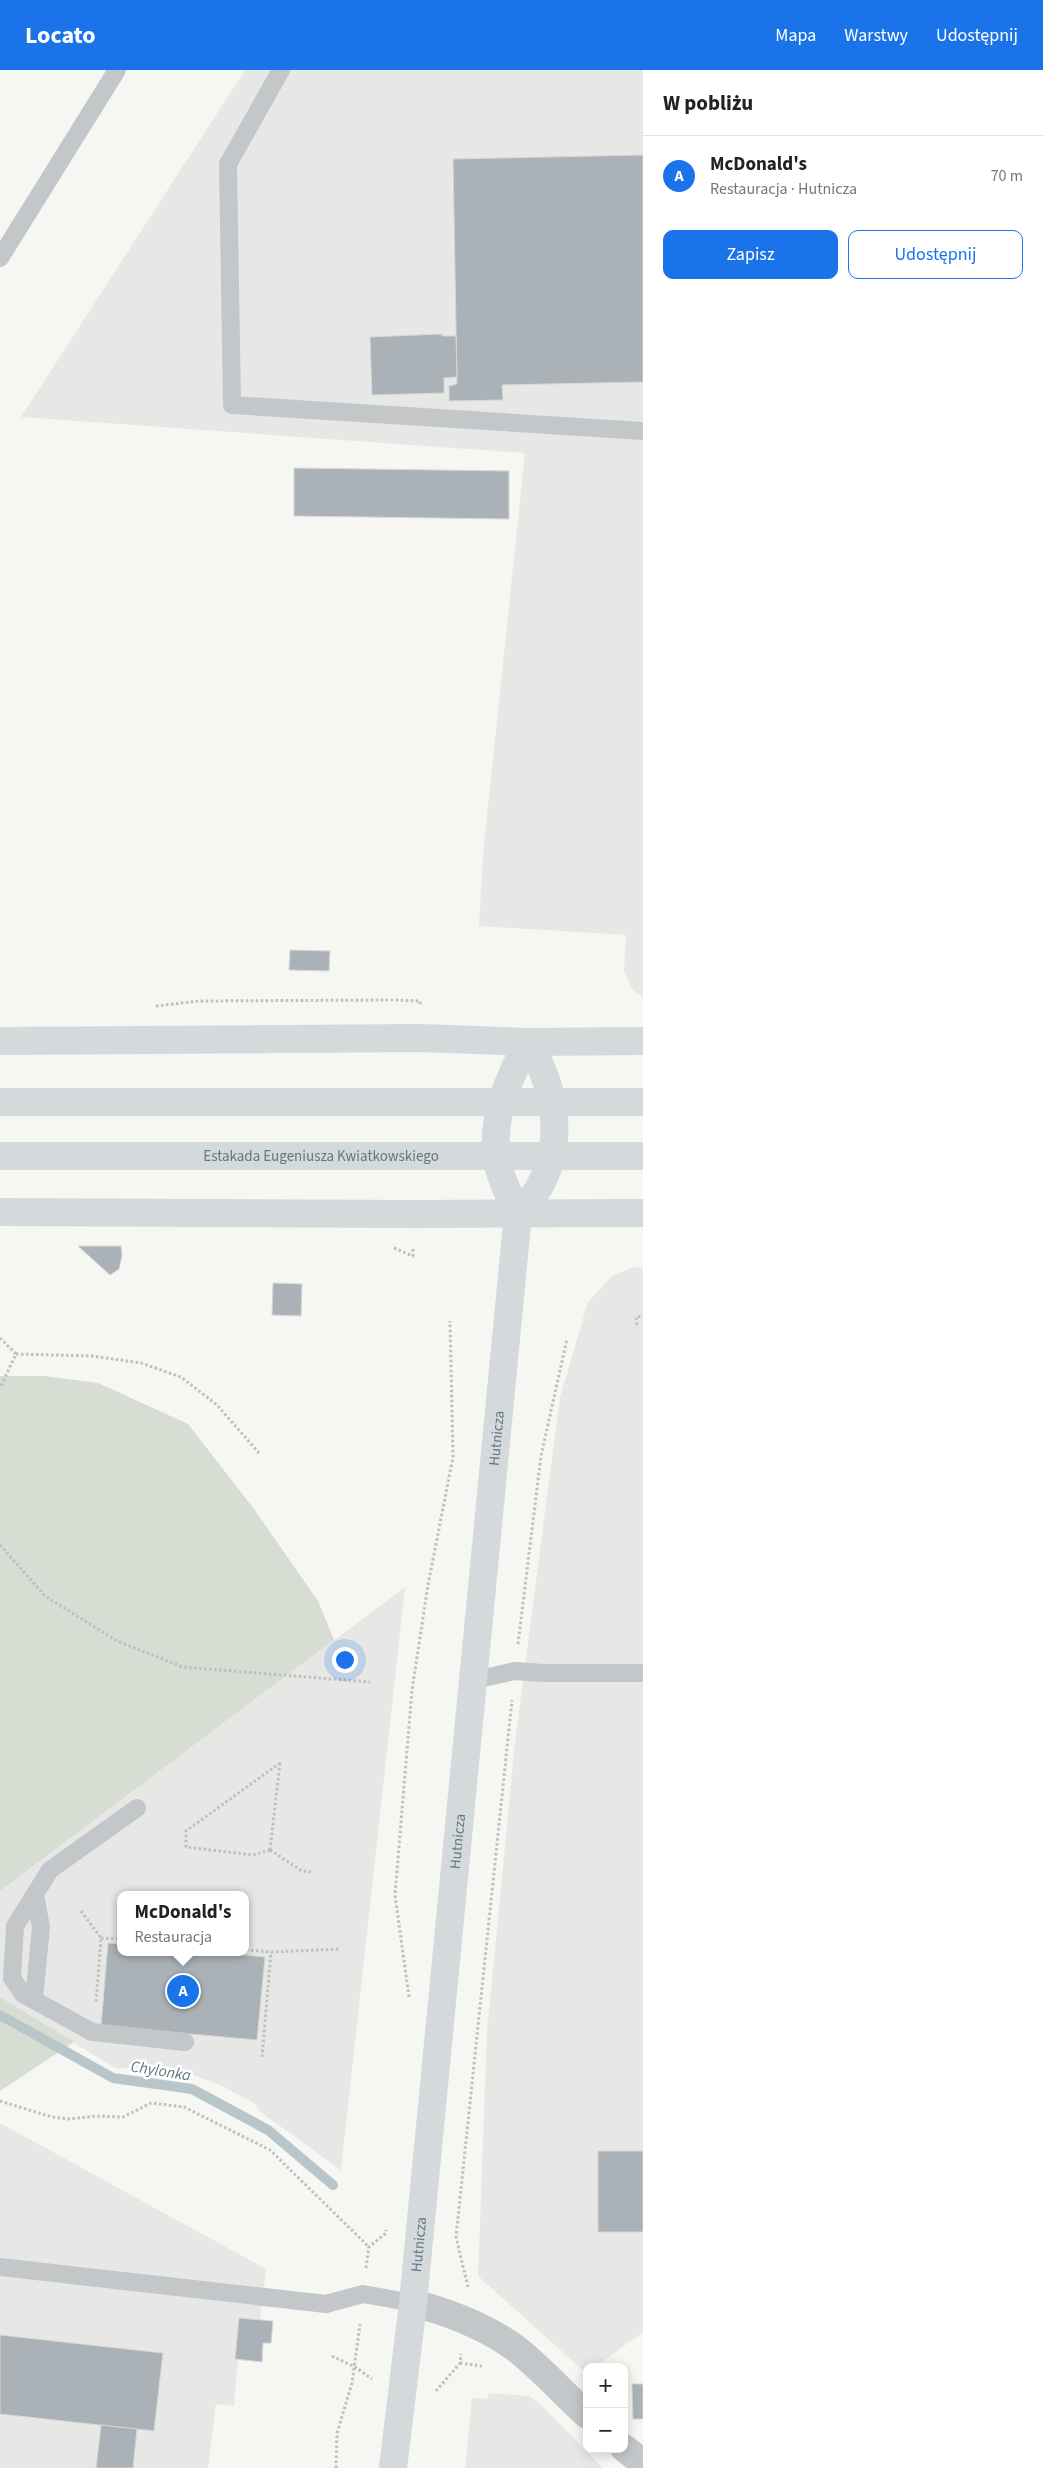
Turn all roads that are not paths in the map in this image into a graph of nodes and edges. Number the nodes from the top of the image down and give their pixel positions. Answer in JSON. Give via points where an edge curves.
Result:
{"nodes":[{"id":1,"x":117,"y":70,"type":"edge"},
{"id":2,"x":281,"y":70,"type":"edge"},
{"id":3,"x":0,"y":258,"type":"edge"},
{"id":4,"x":643,"y":431,"type":"edge"},
{"id":5,"x":0,"y":1041,"type":"edge"},
{"id":6,"x":643,"y":1041,"type":"edge"},
{"id":7,"x":528,"y":1042,"type":"junction"},
{"id":8,"x":0,"y":1102,"type":"edge"},
{"id":9,"x":643,"y":1102,"type":"edge"},
{"id":10,"x":0,"y":1156,"type":"edge"},
{"id":11,"x":643,"y":1156,"type":"edge"},
{"id":12,"x":0,"y":1212,"type":"edge"},
{"id":13,"x":643,"y":1213,"type":"edge"},
{"id":14,"x":518,"y":1214,"type":"junction"},
{"id":15,"x":643,"y":1673,"type":"edge"},
{"id":16,"x":474,"y":1680,"type":"junction"},
{"id":17,"x":137,"y":1808,"type":"dead end"},
{"id":18,"x":35,"y":1896,"type":"junction"},
{"id":19,"x":34,"y":2000,"type":"junction"},
{"id":20,"x":185,"y":2042,"type":"dead end"},
{"id":21,"x":0,"y":2267,"type":"edge"},
{"id":22,"x":413,"y":2303,"type":"junction"},
{"id":23,"x":583,"y":2411,"type":"edge"},
{"id":24,"x":628,"y":2451,"type":"edge"},
{"id":25,"x":643,"y":2463,"type":"edge"},
{"id":26,"x":393,"y":2468,"type":"edge"}],
"edges":[{"from":1,"to":3,"type":"lane"},
{"from":2,"to":4,"type":"lane","via":[[228,164],[232,405]]},
{"from":5,"to":7,"type":"main road","via":[[420,1038]]},
{"from":6,"to":7,"type":"main road"},
{"from":7,"to":14,"type":"main road","name":"Hutnicza","via":[[508,1080],[496,1126],[498,1164]]},
{"from":7,"to":14,"type":"main road","via":[[541,1064],[556,1126],[547,1172]]},
{"from":8,"to":9,"type":"main road"},
{"from":10,"to":11,"type":"main road","name":"Estakada Eugeniusza Kwiatkowskiego"},
{"from":12,"to":14,"type":"main road"},
{"from":13,"to":14,"type":"main road"},
{"from":14,"to":16,"type":"main road","name":"Hutnicza"},
{"from":15,"to":16,"type":"lane","via":[[515,1670]]},
{"from":16,"to":22,"type":"main road","name":"Hutnicza"},
{"from":17,"to":18,"type":"lane","via":[[50,1870]]},
{"from":18,"to":19,"type":"lane","via":[[41,1927]]},
{"from":18,"to":19,"type":"lane","via":[[15,1926],[12,1978],[23,1994]]},
{"from":19,"to":20,"type":"lane","via":[[92,2032]]},
{"from":21,"to":22,"type":"lane","via":[[326,2304],[363,2294]]},
{"from":22,"to":23,"type":"street","via":[[466,2321],[514,2347]]},
{"from":22,"to":26,"type":"main road","name":"Hutnicza"},
{"from":24,"to":25,"type":"street"}]}
